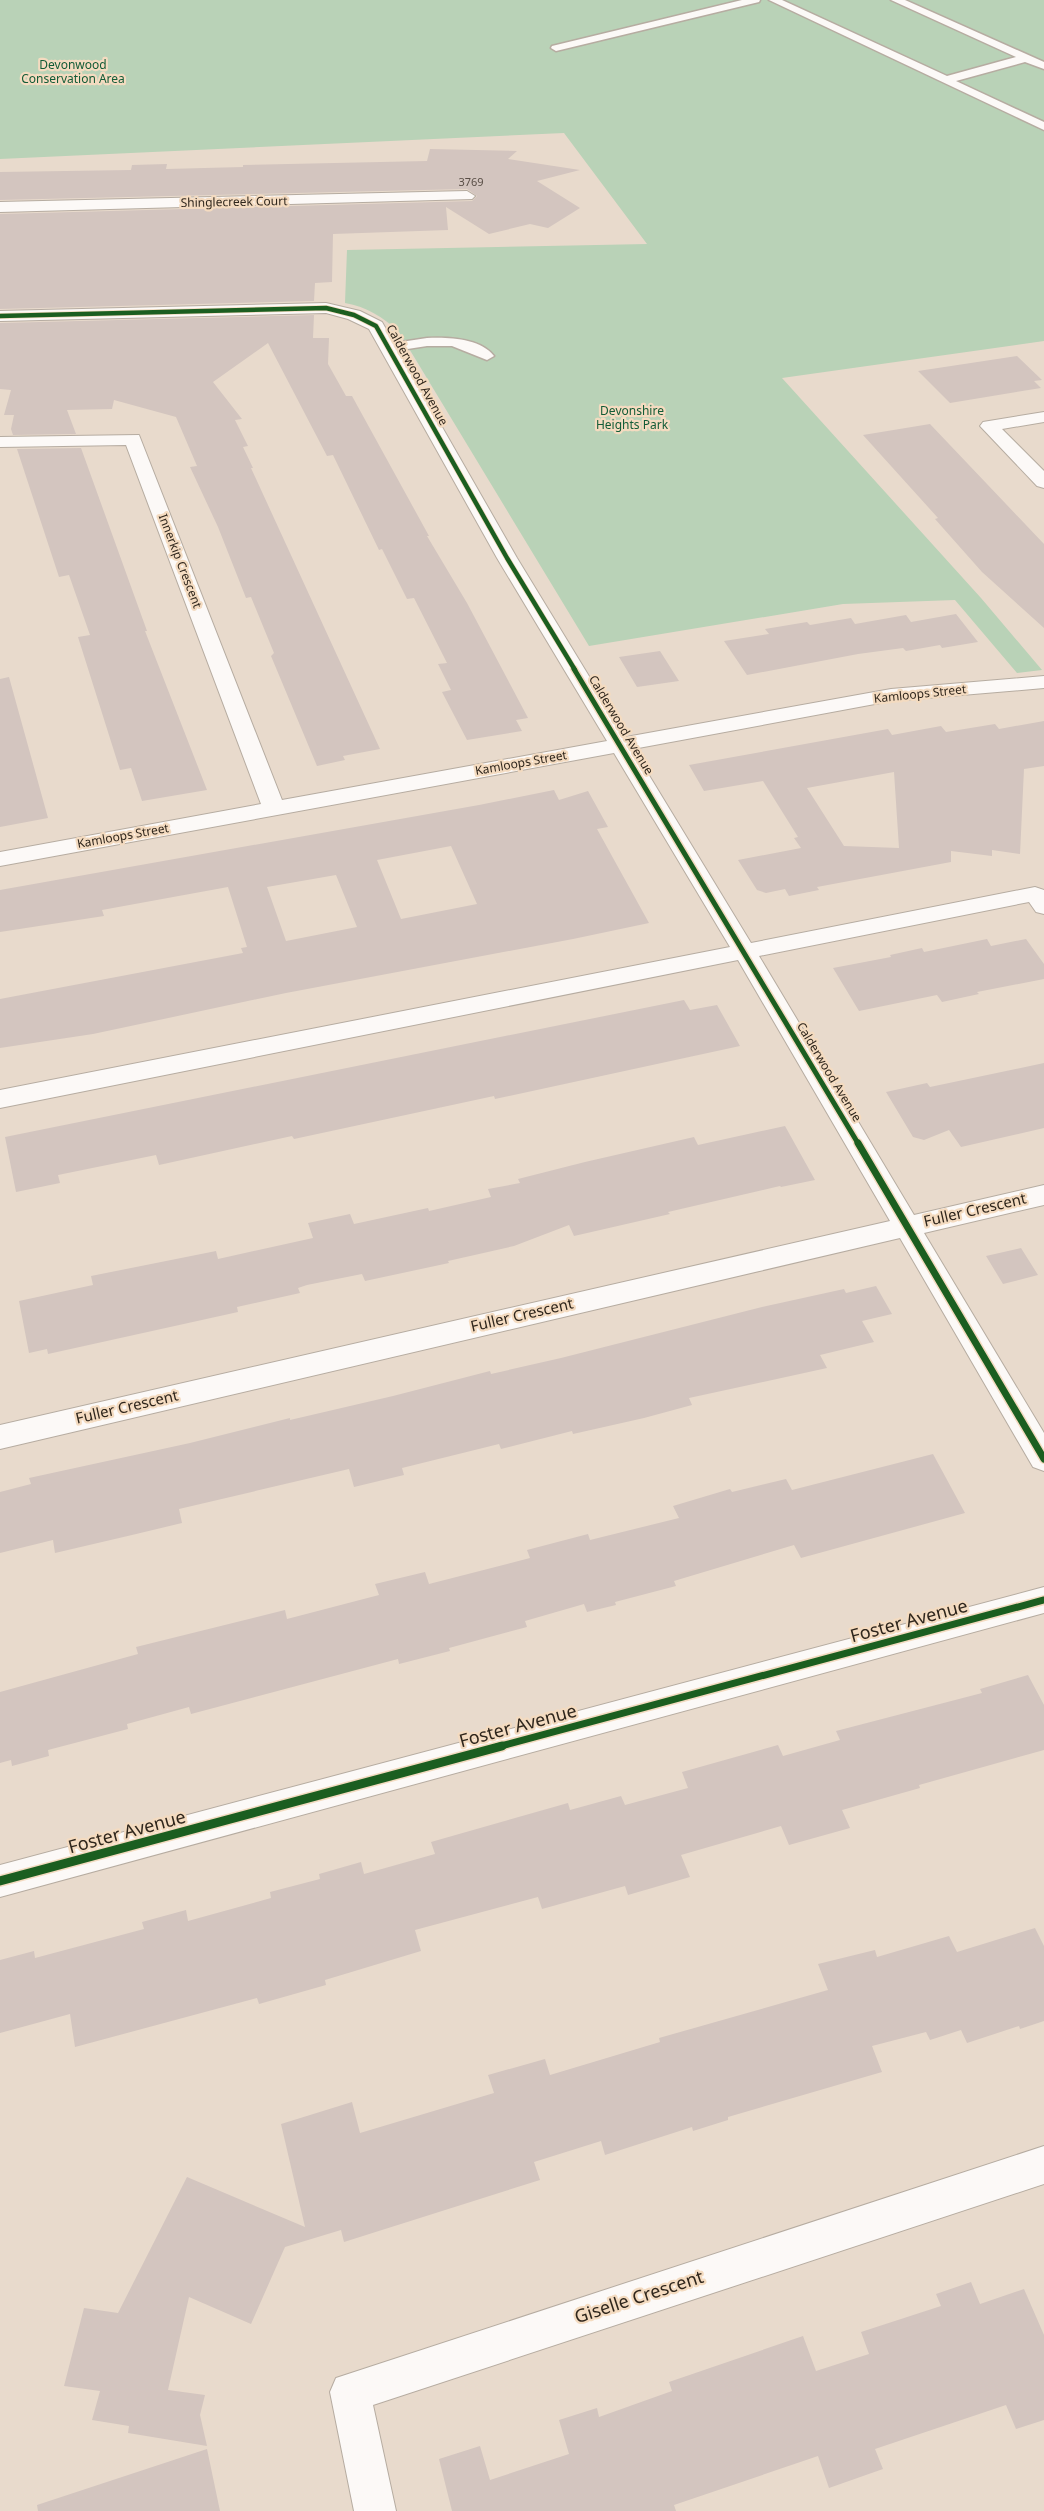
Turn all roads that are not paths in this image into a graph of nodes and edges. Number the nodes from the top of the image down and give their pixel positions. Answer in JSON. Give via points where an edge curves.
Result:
{"nodes":[{"id":1,"x":755,"y":0,"type":"edge"},
{"id":2,"x":774,"y":0,"type":"edge"},
{"id":3,"x":896,"y":0,"type":"edge"},
{"id":4,"x":556,"y":48,"type":"dead end"},
{"id":5,"x":1026,"y":58,"type":"junction"},
{"id":6,"x":1044,"y":66,"type":"edge"},
{"id":7,"x":946,"y":80,"type":"junction"},
{"id":8,"x":1044,"y":126,"type":"edge"},
{"id":9,"x":467,"y":196,"type":"dead end"},
{"id":10,"x":0,"y":207,"type":"edge"},
{"id":11,"x":0,"y":316,"type":"edge"},
{"id":12,"x":388,"y":348,"type":"junction"},
{"id":13,"x":488,"y":356,"type":"dead end"},
{"id":14,"x":1044,"y":417,"type":"edge"},
{"id":15,"x":0,"y":442,"type":"edge"},
{"id":16,"x":1044,"y":482,"type":"edge"},
{"id":17,"x":1044,"y":682,"type":"edge"},
{"id":18,"x":620,"y":745,"type":"junction"},
{"id":19,"x":274,"y":808,"type":"junction"},
{"id":20,"x":0,"y":859,"type":"edge"},
{"id":21,"x":1044,"y":907,"type":"edge"},
{"id":22,"x":745,"y":952,"type":"junction"},
{"id":23,"x":0,"y":1099,"type":"edge"},
{"id":24,"x":1044,"y":1195,"type":"edge"},
{"id":25,"x":907,"y":1226,"type":"junction"},
{"id":26,"x":0,"y":1437,"type":"edge"},
{"id":27,"x":1044,"y":1460,"type":"edge"},
{"id":28,"x":1044,"y":1600,"type":"edge"},
{"id":29,"x":0,"y":1881,"type":"edge"},
{"id":30,"x":1044,"y":2165,"type":"edge"},
{"id":31,"x":376,"y":2511,"type":"edge"}],
"edges":[{"from":1,"to":4,"type":"lane"},
{"from":2,"to":7,"type":"lane"},
{"from":3,"to":5,"type":"lane"},
{"from":5,"to":6,"type":"lane"},
{"from":5,"to":7,"type":"lane"},
{"from":7,"to":8,"type":"lane"},
{"from":9,"to":10,"type":"street","name":"Shinglecreek Court"},
{"from":11,"to":12,"type":"street","name":"Calderwood Avenue","via":[[326,308],[354,315],[376,326]]},
{"from":12,"to":13,"type":"lane","via":[[436,341],[457,342],[474,346]]},
{"from":12,"to":18,"type":"street","name":"Calderwood Avenue","via":[[507,558]]},
{"from":14,"to":16,"type":"street","via":[[989,426]]},
{"from":15,"to":19,"type":"street","name":"Innerkip Crescent","via":[[133,439]]},
{"from":17,"to":18,"type":"street","name":"Kamloops Street","via":[[891,695]]},
{"from":18,"to":19,"type":"street","name":"Kamloops Street"},
{"from":18,"to":22,"type":"street","name":"Calderwood Avenue"},
{"from":19,"to":20,"type":"street","name":"Kamloops Street"},
{"from":21,"to":22,"type":"street","via":[[1034,894]]},
{"from":22,"to":23,"type":"street"},
{"from":22,"to":25,"type":"street","name":"Calderwood Avenue"},
{"from":24,"to":25,"type":"street","name":"Fuller Crescent"},
{"from":25,"to":26,"type":"street","name":"Fuller Crescent"},
{"from":25,"to":27,"type":"street","name":"Calderwood Avenue"},
{"from":28,"to":29,"type":"street","name":"Foster Avenue"},
{"from":30,"to":31,"type":"street","name":"Giselle Crescent","via":[[350,2392]]}]}
